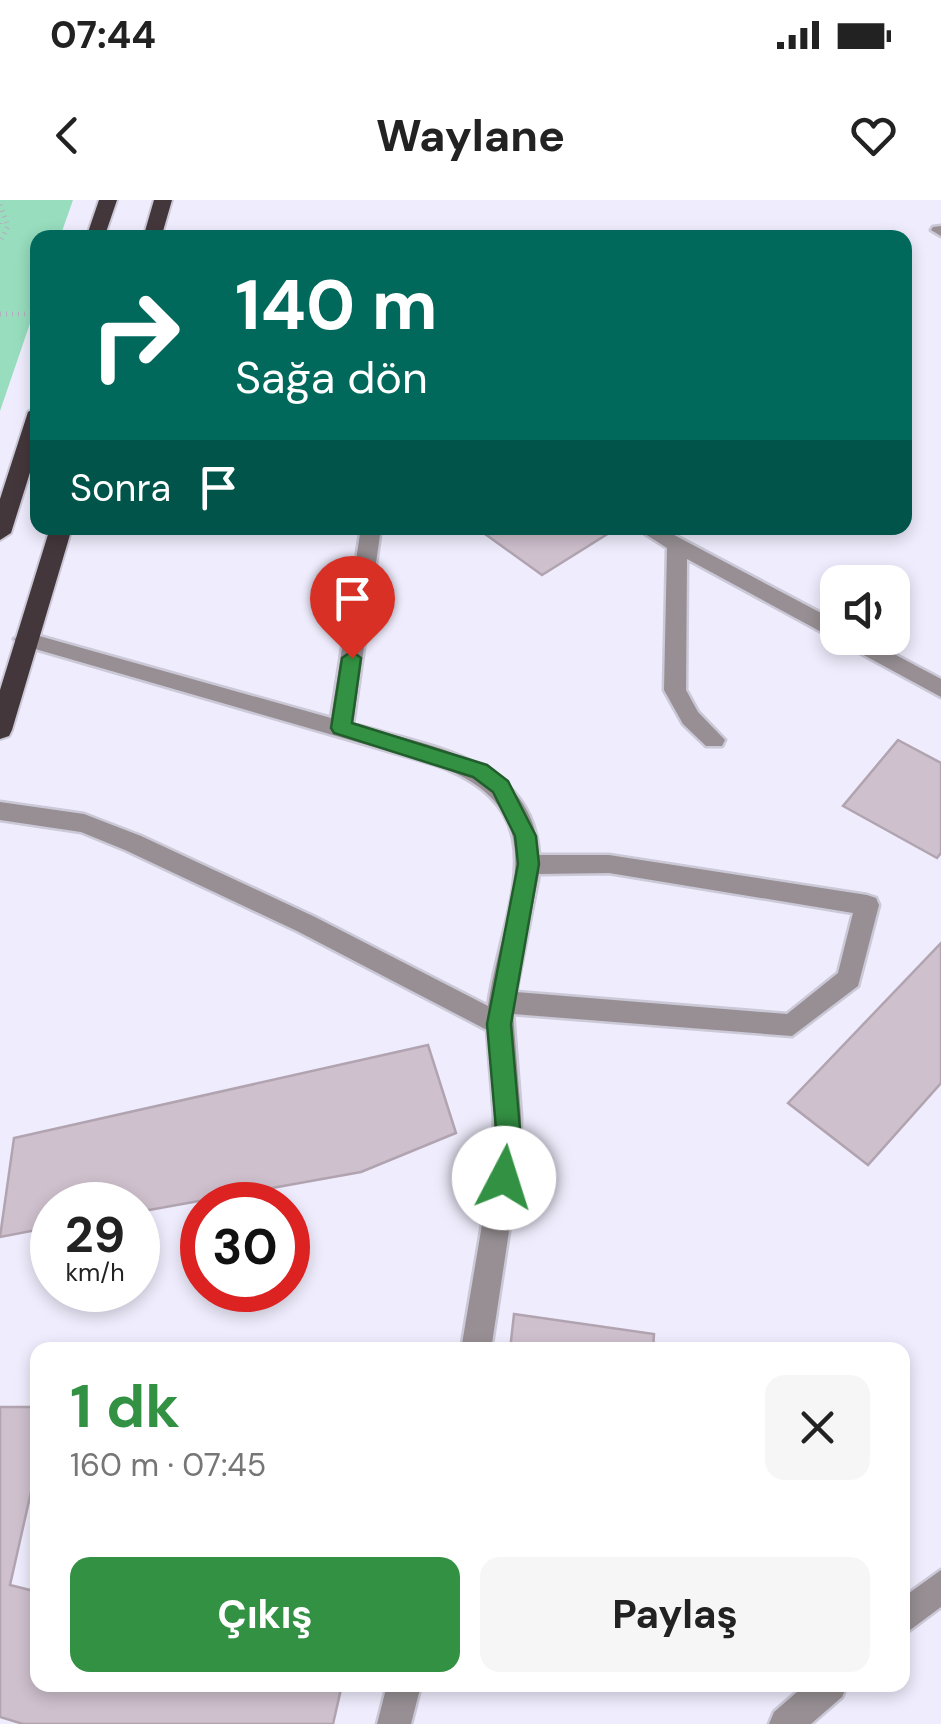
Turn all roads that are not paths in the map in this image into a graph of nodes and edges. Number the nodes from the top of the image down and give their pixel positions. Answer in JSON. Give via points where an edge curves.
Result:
{"nodes":[{"id":1,"x":108,"y":200,"type":"edge"},
{"id":2,"x":164,"y":200,"type":"edge"},
{"id":3,"x":98,"y":230,"type":"edge"},
{"id":4,"x":155,"y":230,"type":"edge"},
{"id":5,"x":30,"y":437,"type":"edge"},
{"id":6,"x":0,"y":533,"type":"edge"},
{"id":7,"x":59,"y":535,"type":"edge"},
{"id":8,"x":370,"y":535,"type":"edge"},
{"id":9,"x":659,"y":535,"type":"edge"},
{"id":10,"x":677,"y":545,"type":"junction"},
{"id":11,"x":820,"y":622,"type":"edge"},
{"id":12,"x":26,"y":639,"type":"junction"},
{"id":13,"x":879,"y":655,"type":"edge"},
{"id":14,"x":941,"y":689,"type":"edge"},
{"id":15,"x":341,"y":728,"type":"junction"},
{"id":16,"x":0,"y":730,"type":"edge"},
{"id":17,"x":714,"y":740,"type":"dead end"},
{"id":18,"x":0,"y":811,"type":"edge"},
{"id":19,"x":528,"y":864,"type":"junction"},
{"id":20,"x":500,"y":1013,"type":"junction"},
{"id":21,"x":477,"y":1342,"type":"edge"},
{"id":22,"x":941,"y":1586,"type":"edge"},
{"id":23,"x":910,"y":1613,"type":"edge"},
{"id":24,"x":402,"y":1692,"type":"edge"},
{"id":25,"x":822,"y":1692,"type":"edge"},
{"id":26,"x":394,"y":1724,"type":"edge"},
{"id":27,"x":786,"y":1724,"type":"edge"}],
"edges":[{"from":1,"to":3,"type":"highway"},
{"from":2,"to":4,"type":"highway"},
{"from":5,"to":6,"type":"highway"},
{"from":7,"to":12,"type":"highway"},
{"from":8,"to":15,"type":"street"},
{"from":9,"to":10,"type":"street"},
{"from":10,"to":11,"type":"street"},
{"from":10,"to":17,"type":"street","via":[[675,690],[700,731]]},
{"from":12,"to":15,"type":"street"},
{"from":12,"to":16,"type":"highway"},
{"from":13,"to":14,"type":"street"},
{"from":15,"to":19,"type":"street","via":[[480,771],[513,808]]},
{"from":18,"to":20,"type":"street","via":[[84,824],[133,842]]},
{"from":19,"to":20,"type":"street"},
{"from":19,"to":20,"type":"street","via":[[610,864],[867,904],[849,979],[792,1025]]},
{"from":20,"to":21,"type":"street","via":[[508,1129]]},
{"from":22,"to":23,"type":"street"},
{"from":24,"to":26,"type":"street"},
{"from":25,"to":27,"type":"street"}]}
